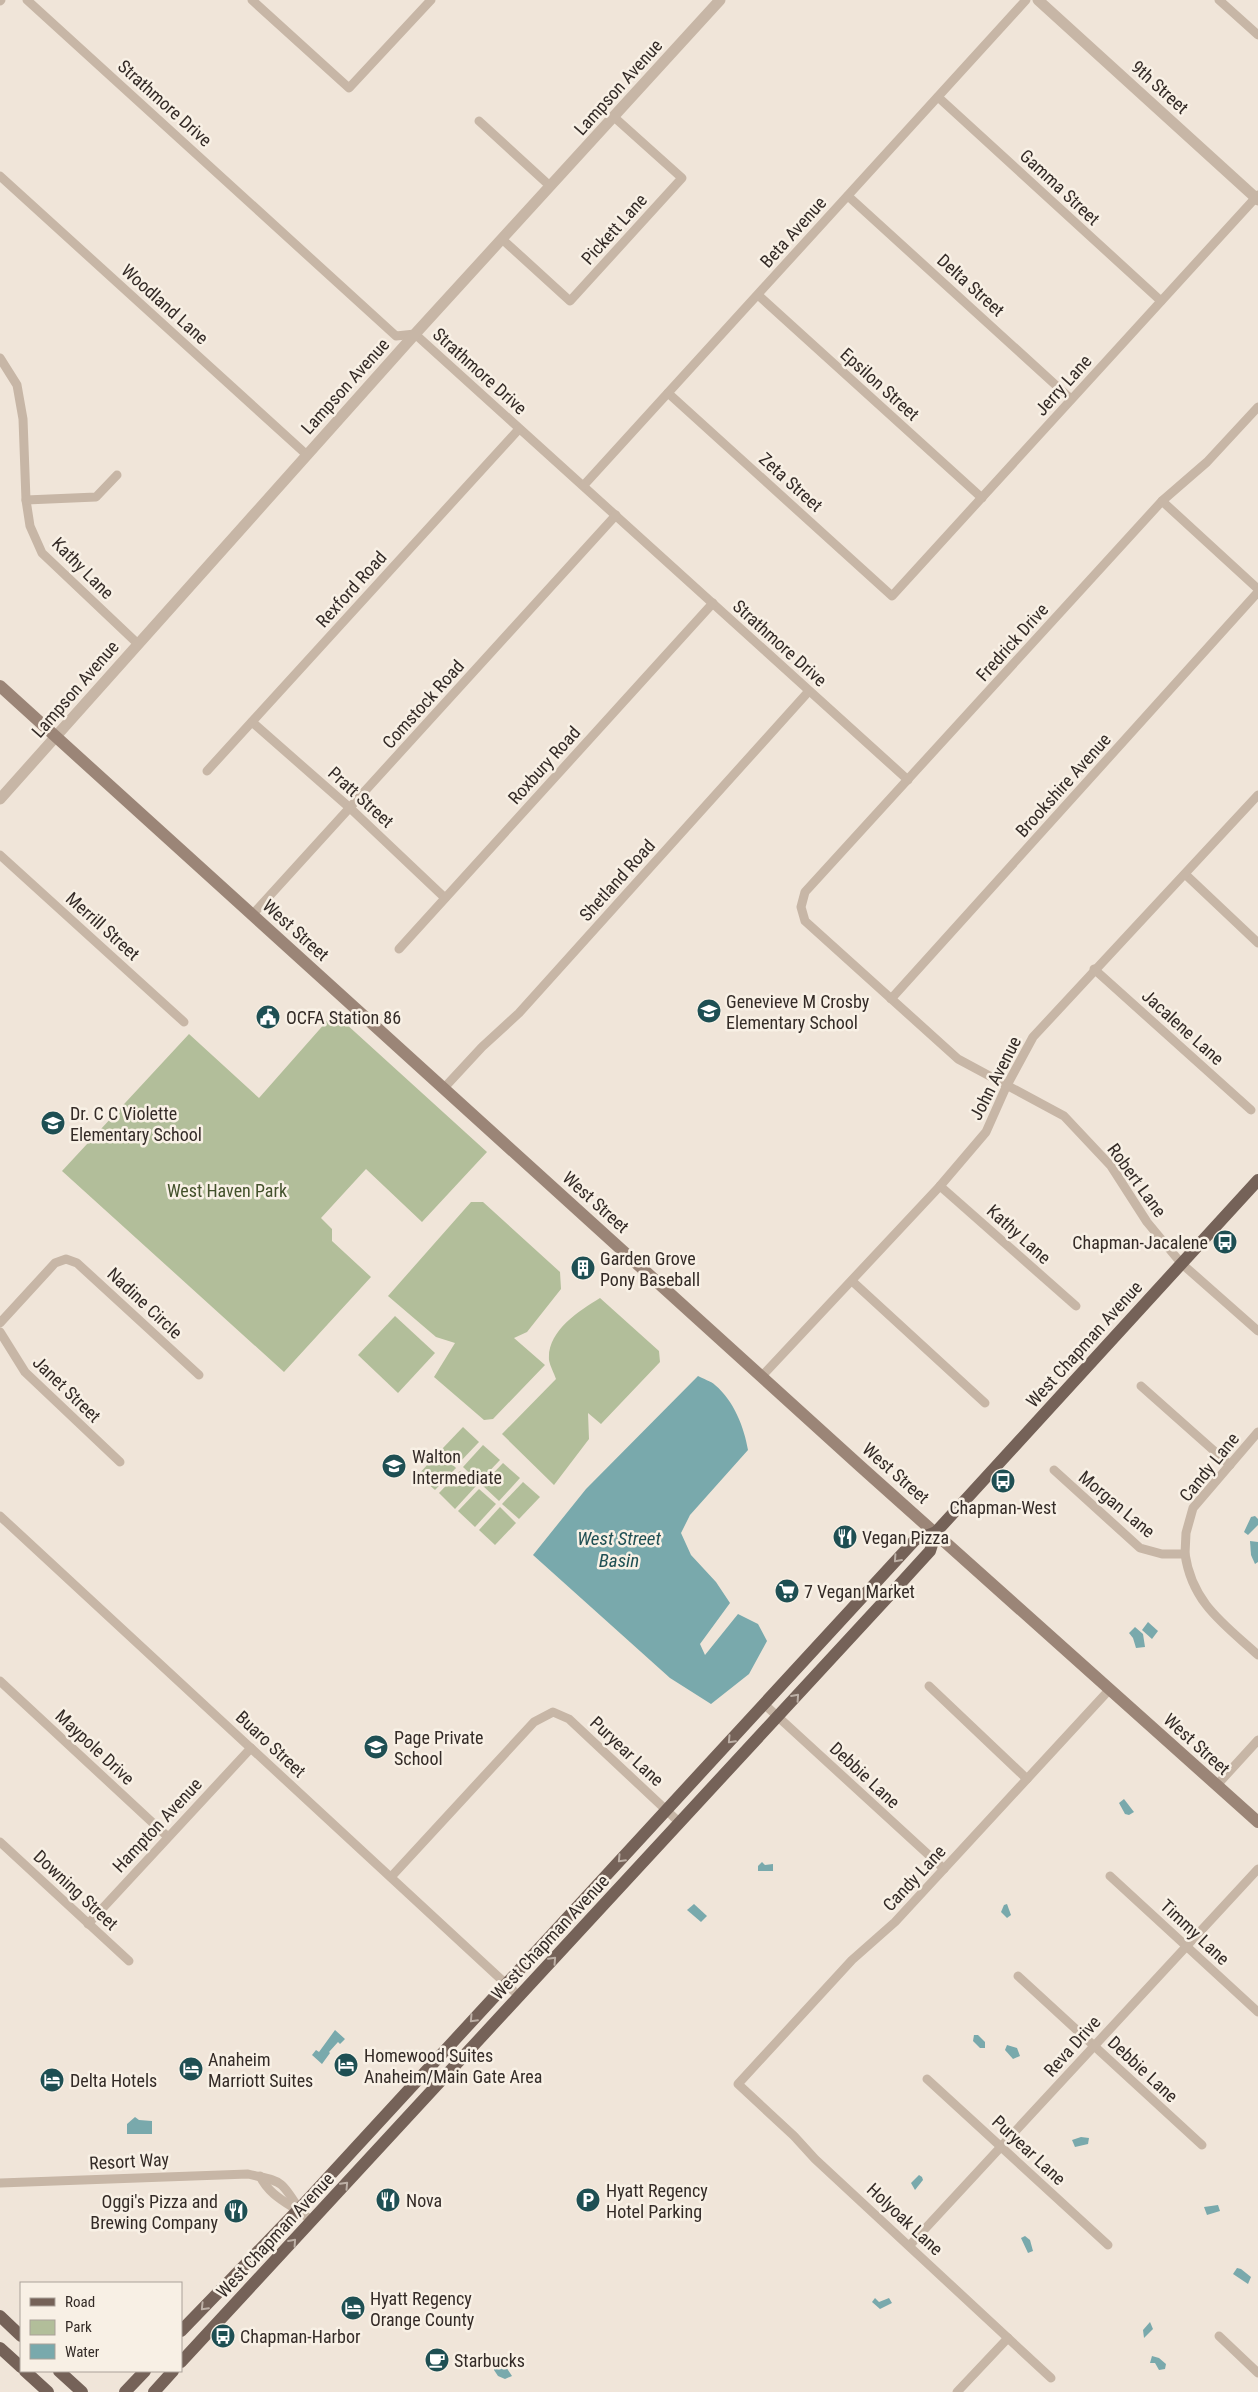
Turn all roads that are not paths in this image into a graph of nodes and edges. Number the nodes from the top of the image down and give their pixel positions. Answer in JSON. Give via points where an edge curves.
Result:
{"nodes":[{"id":1,"x":27,"y":0,"type":"edge"},
{"id":2,"x":252,"y":0,"type":"edge"},
{"id":3,"x":431,"y":0,"type":"edge"},
{"id":4,"x":720,"y":0,"type":"edge"},
{"id":5,"x":1026,"y":0,"type":"edge"},
{"id":6,"x":1038,"y":0,"type":"edge"},
{"id":7,"x":1219,"y":0,"type":"edge"},
{"id":8,"x":1258,"y":35,"type":"edge"},
{"id":9,"x":938,"y":96,"type":"junction"},
{"id":10,"x":614,"y":117,"type":"junction"},
{"id":11,"x":479,"y":121,"type":"dead end"},
{"id":12,"x":0,"y":176,"type":"edge"},
{"id":13,"x":550,"y":186,"type":"junction"},
{"id":14,"x":848,"y":196,"type":"junction"},
{"id":15,"x":1257,"y":197,"type":"edge"},
{"id":16,"x":502,"y":239,"type":"junction"},
{"id":17,"x":758,"y":295,"type":"junction"},
{"id":18,"x":1161,"y":301,"type":"junction"},
{"id":19,"x":416,"y":334,"type":"junction"},
{"id":20,"x":0,"y":358,"type":"edge"},
{"id":21,"x":668,"y":393,"type":"junction"},
{"id":22,"x":1072,"y":399,"type":"junction"},
{"id":23,"x":1258,"y":407,"type":"edge"},
{"id":24,"x":519,"y":429,"type":"junction"},
{"id":25,"x":307,"y":455,"type":"junction"},
{"id":26,"x":117,"y":475,"type":"dead end"},
{"id":27,"x":584,"y":485,"type":"junction"},
{"id":28,"x":982,"y":498,"type":"junction"},
{"id":29,"x":26,"y":500,"type":"junction"},
{"id":30,"x":1162,"y":501,"type":"junction"},
{"id":31,"x":616,"y":515,"type":"junction"},
{"id":32,"x":1258,"y":591,"type":"edge"},
{"id":33,"x":892,"y":596,"type":"joint"},
{"id":34,"x":713,"y":603,"type":"junction"},
{"id":35,"x":138,"y":644,"type":"junction"},
{"id":36,"x":0,"y":686,"type":"edge"},
{"id":37,"x":809,"y":691,"type":"junction"},
{"id":38,"x":252,"y":722,"type":"junction"},
{"id":39,"x":56,"y":738,"type":"junction"},
{"id":40,"x":207,"y":771,"type":"dead end"},
{"id":41,"x":908,"y":780,"type":"junction"},
{"id":42,"x":1258,"y":795,"type":"edge"},
{"id":43,"x":0,"y":799,"type":"edge"},
{"id":44,"x":350,"y":808,"type":"junction"},
{"id":45,"x":0,"y":855,"type":"edge"},
{"id":46,"x":1185,"y":874,"type":"junction"},
{"id":47,"x":446,"y":898,"type":"junction"},
{"id":48,"x":800,"y":907,"type":"joint"},
{"id":49,"x":253,"y":914,"type":"junction"},
{"id":50,"x":1258,"y":943,"type":"edge"},
{"id":51,"x":399,"y":949,"type":"dead end"},
{"id":52,"x":1094,"y":969,"type":"junction"},
{"id":53,"x":891,"y":999,"type":"junction"},
{"id":54,"x":184,"y":1022,"type":"dead end"},
{"id":55,"x":1006,"y":1087,"type":"junction"},
{"id":56,"x":444,"y":1088,"type":"junction"},
{"id":57,"x":1251,"y":1110,"type":"dead end"},
{"id":58,"x":1258,"y":1180,"type":"edge"},
{"id":59,"x":940,"y":1186,"type":"junction"},
{"id":60,"x":1181,"y":1263,"type":"junction"},
{"id":61,"x":852,"y":1281,"type":"junction"},
{"id":62,"x":1076,"y":1306,"type":"dead end"},
{"id":63,"x":0,"y":1323,"type":"edge"},
{"id":64,"x":1258,"y":1331,"type":"edge"},
{"id":65,"x":0,"y":1332,"type":"edge"},
{"id":66,"x":199,"y":1375,"type":"dead end"},
{"id":67,"x":762,"y":1376,"type":"junction"},
{"id":68,"x":1141,"y":1386,"type":"dead end"},
{"id":69,"x":985,"y":1403,"type":"dead end"},
{"id":70,"x":1258,"y":1432,"type":"edge"},
{"id":71,"x":120,"y":1462,"type":"dead end"},
{"id":72,"x":1230,"y":1465,"type":"junction"},
{"id":73,"x":1054,"y":1470,"type":"dead end"},
{"id":74,"x":0,"y":1516,"type":"edge"},
{"id":75,"x":936,"y":1532,"type":"junction"},
{"id":76,"x":1186,"y":1554,"type":"junction"},
{"id":77,"x":1258,"y":1655,"type":"edge"},
{"id":78,"x":0,"y":1681,"type":"edge"},
{"id":79,"x":929,"y":1686,"type":"dead end"},
{"id":80,"x":1110,"y":1690,"type":"junction"},
{"id":81,"x":764,"y":1704,"type":"junction"},
{"id":82,"x":778,"y":1717,"type":"junction"},
{"id":83,"x":1258,"y":1740,"type":"edge"},
{"id":84,"x":251,"y":1748,"type":"junction"},
{"id":85,"x":1027,"y":1779,"type":"junction"},
{"id":86,"x":1217,"y":1785,"type":"junction"},
{"id":87,"x":666,"y":1810,"type":"junction"},
{"id":88,"x":680,"y":1822,"type":"junction"},
{"id":89,"x":1258,"y":1822,"type":"edge"},
{"id":90,"x":168,"y":1837,"type":"junction"},
{"id":91,"x":0,"y":1842,"type":"edge"},
{"id":92,"x":1258,"y":1868,"type":"edge"},
{"id":93,"x":944,"y":1869,"type":"junction"},
{"id":94,"x":1110,"y":1876,"type":"dead end"},
{"id":95,"x":391,"y":1878,"type":"junction"},
{"id":96,"x":88,"y":1924,"type":"junction"},
{"id":97,"x":1186,"y":1946,"type":"junction"},
{"id":98,"x":129,"y":1961,"type":"dead end"},
{"id":99,"x":1018,"y":1976,"type":"dead end"},
{"id":100,"x":506,"y":1984,"type":"junction"},
{"id":101,"x":519,"y":1996,"type":"junction"},
{"id":102,"x":1258,"y":2012,"type":"edge"},
{"id":103,"x":1094,"y":2046,"type":"junction"},
{"id":104,"x":927,"y":2079,"type":"dead end"},
{"id":105,"x":738,"y":2084,"type":"joint"},
{"id":106,"x":1202,"y":2145,"type":"dead end"},
{"id":107,"x":1002,"y":2147,"type":"junction"},
{"id":108,"x":260,"y":2176,"type":"junction"},
{"id":109,"x":0,"y":2183,"type":"edge"},
{"id":110,"x":299,"y":2208,"type":"junction"},
{"id":111,"x":312,"y":2221,"type":"junction"},
{"id":112,"x":1108,"y":2245,"type":"dead end"},
{"id":113,"x":910,"y":2246,"type":"junction"},
{"id":114,"x":0,"y":2316,"type":"edge"},
{"id":115,"x":182,"y":2330,"type":"edge"},
{"id":116,"x":20,"y":2335,"type":"edge"},
{"id":117,"x":1219,"y":2336,"type":"dead end"},
{"id":118,"x":1008,"y":2338,"type":"junction"},
{"id":119,"x":0,"y":2348,"type":"edge"},
{"id":120,"x":182,"y":2361,"type":"edge"},
{"id":121,"x":20,"y":2366,"type":"edge"},
{"id":122,"x":26,"y":2372,"type":"edge"},
{"id":123,"x":60,"y":2372,"type":"edge"},
{"id":124,"x":143,"y":2372,"type":"edge"},
{"id":125,"x":172,"y":2372,"type":"edge"},
{"id":126,"x":1258,"y":2372,"type":"edge"},
{"id":127,"x":1051,"y":2378,"type":"dead end"},
{"id":128,"x":48,"y":2392,"type":"edge"},
{"id":129,"x":82,"y":2392,"type":"edge"},
{"id":130,"x":125,"y":2392,"type":"edge"},
{"id":131,"x":154,"y":2392,"type":"edge"},
{"id":132,"x":957,"y":2392,"type":"edge"}],
"edges":[{"from":1,"to":19,"type":"street","name":"Strathmore Drive","via":[[396,336]]},
{"from":2,"to":3,"type":"street","via":[[349,88]]},
{"from":4,"to":10,"type":"street","name":"Lampson Avenue"},
{"from":5,"to":9,"type":"street","name":"Beta Avenue"},
{"from":6,"to":15,"type":"street","name":"9th Street"},
{"from":7,"to":8,"type":"street"},
{"from":9,"to":14,"type":"street","name":"Beta Avenue"},
{"from":9,"to":18,"type":"street","name":"Gamma Street"},
{"from":10,"to":13,"type":"street","name":"Lampson Avenue"},
{"from":10,"to":16,"type":"street","name":"Pickett Lane","via":[[682,178],[570,301]]},
{"from":11,"to":13,"type":"street"},
{"from":12,"to":25,"type":"street","name":"Woodland Lane"},
{"from":13,"to":16,"type":"street","name":"Lampson Avenue"},
{"from":14,"to":17,"type":"street","name":"Beta Avenue"},
{"from":14,"to":22,"type":"street","name":"Delta Street"},
{"from":15,"to":18,"type":"street","name":"Jerry Lane"},
{"from":16,"to":19,"type":"street","name":"Lampson Avenue"},
{"from":17,"to":21,"type":"street","name":"Beta Avenue"},
{"from":17,"to":28,"type":"street","name":"Epsilon Street"},
{"from":18,"to":22,"type":"street","name":"Jerry Lane"},
{"from":19,"to":24,"type":"street","name":"Strathmore Drive"},
{"from":19,"to":25,"type":"street","name":"Lampson Avenue"},
{"from":20,"to":29,"type":"street","name":"Kathy Lane","via":[[18,384],[23,418]]},
{"from":21,"to":27,"type":"street","name":"Beta Avenue"},
{"from":21,"to":33,"type":"street","name":"Zeta Street"},
{"from":22,"to":28,"type":"street","name":"Jerry Lane"},
{"from":23,"to":30,"type":"street","name":"Fredrick Drive","via":[[1207,462]]},
{"from":24,"to":27,"type":"street","name":"Strathmore Drive"},
{"from":24,"to":38,"type":"street","name":"Rexford Road"},
{"from":25,"to":35,"type":"street","name":"Lampson Avenue"},
{"from":26,"to":29,"type":"street","via":[[96,497]]},
{"from":27,"to":31,"type":"street","name":"Strathmore Drive"},
{"from":28,"to":33,"type":"street","name":"Jerry Lane"},
{"from":29,"to":35,"type":"street","name":"Kathy Lane","via":[[30,526],[42,553]]},
{"from":30,"to":32,"type":"street"},
{"from":30,"to":41,"type":"street","name":"Fredrick Drive"},
{"from":31,"to":34,"type":"street","name":"Strathmore Drive"},
{"from":31,"to":44,"type":"street","name":"Comstock Road"},
{"from":32,"to":53,"type":"street","name":"Brookshire Avenue"},
{"from":34,"to":37,"type":"street","name":"Strathmore Drive"},
{"from":34,"to":47,"type":"street","name":"Roxbury Road"},
{"from":35,"to":39,"type":"street","name":"Lampson Avenue"},
{"from":36,"to":39,"type":"main road","name":"West Street"},
{"from":37,"to":41,"type":"street","name":"Strathmore Drive"},
{"from":37,"to":56,"type":"street","name":"Shetland Road","via":[[519,1012]]},
{"from":38,"to":40,"type":"street","name":"Rexford Road"},
{"from":38,"to":44,"type":"street","name":"Pratt Street"},
{"from":39,"to":43,"type":"street","name":"Lampson Avenue"},
{"from":39,"to":49,"type":"main road","name":"West Street"},
{"from":41,"to":48,"type":"street","name":"Fredrick Drive","via":[[805,892]]},
{"from":42,"to":46,"type":"street","name":"John Avenue"},
{"from":44,"to":47,"type":"street","name":"Pratt Street"},
{"from":44,"to":49,"type":"street","name":"Comstock Road"},
{"from":45,"to":54,"type":"street","name":"Merrill Street"},
{"from":46,"to":50,"type":"street"},
{"from":46,"to":52,"type":"street","name":"John Avenue"},
{"from":47,"to":51,"type":"street","name":"Roxbury Road"},
{"from":48,"to":53,"type":"street","name":"Robert Lane","via":[[805,921]]},
{"from":49,"to":56,"type":"main road","name":"West Street"},
{"from":52,"to":55,"type":"street","name":"John Avenue","via":[[1033,1037]]},
{"from":52,"to":57,"type":"street","name":"Jacalene Lane"},
{"from":53,"to":55,"type":"street","name":"Robert Lane","via":[[958,1059]]},
{"from":55,"to":59,"type":"street","name":"John Avenue","via":[[986,1132]]},
{"from":55,"to":60,"type":"street","name":"Robert Lane","via":[[1064,1116],[1112,1166],[1147,1222]]},
{"from":56,"to":67,"type":"main road","name":"West Street"},
{"from":58,"to":60,"type":"main road","name":"West Chapman Avenue"},
{"from":59,"to":61,"type":"street","name":"John Avenue"},
{"from":59,"to":62,"type":"street","name":"Kathy Lane"},
{"from":60,"to":64,"type":"street","name":"Robert Lane"},
{"from":60,"to":75,"type":"main road","name":"West Chapman Avenue"},
{"from":61,"to":67,"type":"street","name":"John Avenue"},
{"from":61,"to":69,"type":"street"},
{"from":63,"to":66,"type":"street","name":"Nadine Circle","via":[[55,1263],[66,1259],[77,1263]]},
{"from":65,"to":71,"type":"street","name":"Janet Street","via":[[25,1372]]},
{"from":67,"to":75,"type":"main road","name":"West Street"},
{"from":68,"to":72,"type":"street"},
{"from":70,"to":72,"type":"street","name":"Candy Lane"},
{"from":72,"to":76,"type":"street","name":"Candy Lane","via":[[1193,1508],[1186,1532]]},
{"from":73,"to":76,"type":"street","name":"Morgan Lane","via":[[1140,1548],[1162,1554]]},
{"from":74,"to":84,"type":"street","name":"Buaro Street"},
{"from":75,"to":80,"type":"main road","name":"West Street"},
{"from":75,"to":81,"type":"main road","name":"West Chapman Avenue","one_way":true,"via":[[915,1540]]},
{"from":82,"to":75,"type":"main road","name":"West Chapman Avenue","one_way":true,"via":[[928,1553]]},
{"from":76,"to":77,"type":"street","via":[[1190,1578],[1203,1603]]},
{"from":78,"to":90,"type":"street","name":"Maypole Drive"},
{"from":79,"to":85,"type":"street"},
{"from":80,"to":85,"type":"street","name":"Candy Lane"},
{"from":80,"to":86,"type":"main road","name":"West Street"},
{"from":81,"to":82,"type":"street","name":"Debbie Lane"},
{"from":81,"to":87,"type":"main road","name":"West Chapman Avenue","one_way":true},
{"from":82,"to":88,"type":"main road","name":"West Chapman Avenue"},
{"from":82,"to":93,"type":"street","name":"Debbie Lane"},
{"from":83,"to":86,"type":"street"},
{"from":84,"to":90,"type":"street","name":"Hampton Avenue"},
{"from":84,"to":95,"type":"street","name":"Buaro Street"},
{"from":85,"to":93,"type":"street","name":"Candy Lane"},
{"from":86,"to":89,"type":"main road","name":"West Street"},
{"from":87,"to":88,"type":"street","name":"Puryear Lane"},
{"from":87,"to":95,"type":"street","name":"Puryear Lane","via":[[569,1719],[556,1712],[547,1714],[534,1722]]},
{"from":87,"to":100,"type":"main road","name":"West Chapman Avenue","one_way":true},
{"from":101,"to":88,"type":"main road","name":"West Chapman Avenue","one_way":true},
{"from":90,"to":96,"type":"street","name":"Hampton Avenue"},
{"from":91,"to":96,"type":"street","name":"Downing Street"},
{"from":92,"to":97,"type":"street","name":"Reva Drive"},
{"from":93,"to":105,"type":"street","name":"Candy Lane","via":[[895,1922],[852,1960]]},
{"from":94,"to":97,"type":"street","name":"Timmy Lane"},
{"from":95,"to":100,"type":"street","name":"Buaro Street"},
{"from":96,"to":98,"type":"street","name":"Downing Street"},
{"from":97,"to":102,"type":"street","name":"Timmy Lane"},
{"from":97,"to":103,"type":"street","name":"Reva Drive"},
{"from":99,"to":103,"type":"street","name":"Debbie Lane"},
{"from":100,"to":101,"type":"street","name":"Buaro Street"},
{"from":100,"to":110,"type":"main road","name":"West Chapman Avenue","one_way":true},
{"from":111,"to":101,"type":"main road","name":"West Chapman Avenue","one_way":true},
{"from":103,"to":106,"type":"street","name":"Debbie Lane"},
{"from":103,"to":107,"type":"street","name":"Reva Drive"},
{"from":104,"to":107,"type":"street","name":"Puryear Lane"},
{"from":105,"to":113,"type":"street","name":"Holyoak Lane"},
{"from":107,"to":112,"type":"street","name":"Puryear Lane"},
{"from":107,"to":113,"type":"street","name":"Reva Drive"},
{"from":108,"to":109,"type":"street","name":"Resort Way","via":[[193,2174]]},
{"from":108,"to":110,"type":"street","name":"Resort Way","via":[[266,2188],[278,2198]]},
{"from":108,"to":110,"type":"street","name":"Resort Way","via":[[276,2179]]},
{"from":110,"to":111,"type":"street","name":"Resort Way"},
{"from":110,"to":115,"type":"main road","name":"West Chapman Avenue","one_way":true},
{"from":120,"to":111,"type":"main road","name":"West Chapman Avenue","one_way":true},
{"from":113,"to":118,"type":"street","name":"Holyoak Lane"},
{"from":114,"to":116,"type":"main road"},
{"from":117,"to":126,"type":"street"},
{"from":118,"to":127,"type":"street","name":"Holyoak Lane"},
{"from":118,"to":132,"type":"street"},
{"from":119,"to":121,"type":"main road"},
{"from":122,"to":128,"type":"main road"},
{"from":123,"to":129,"type":"main road"},
{"from":124,"to":130,"type":"main road"},
{"from":125,"to":131,"type":"main road"}]}
